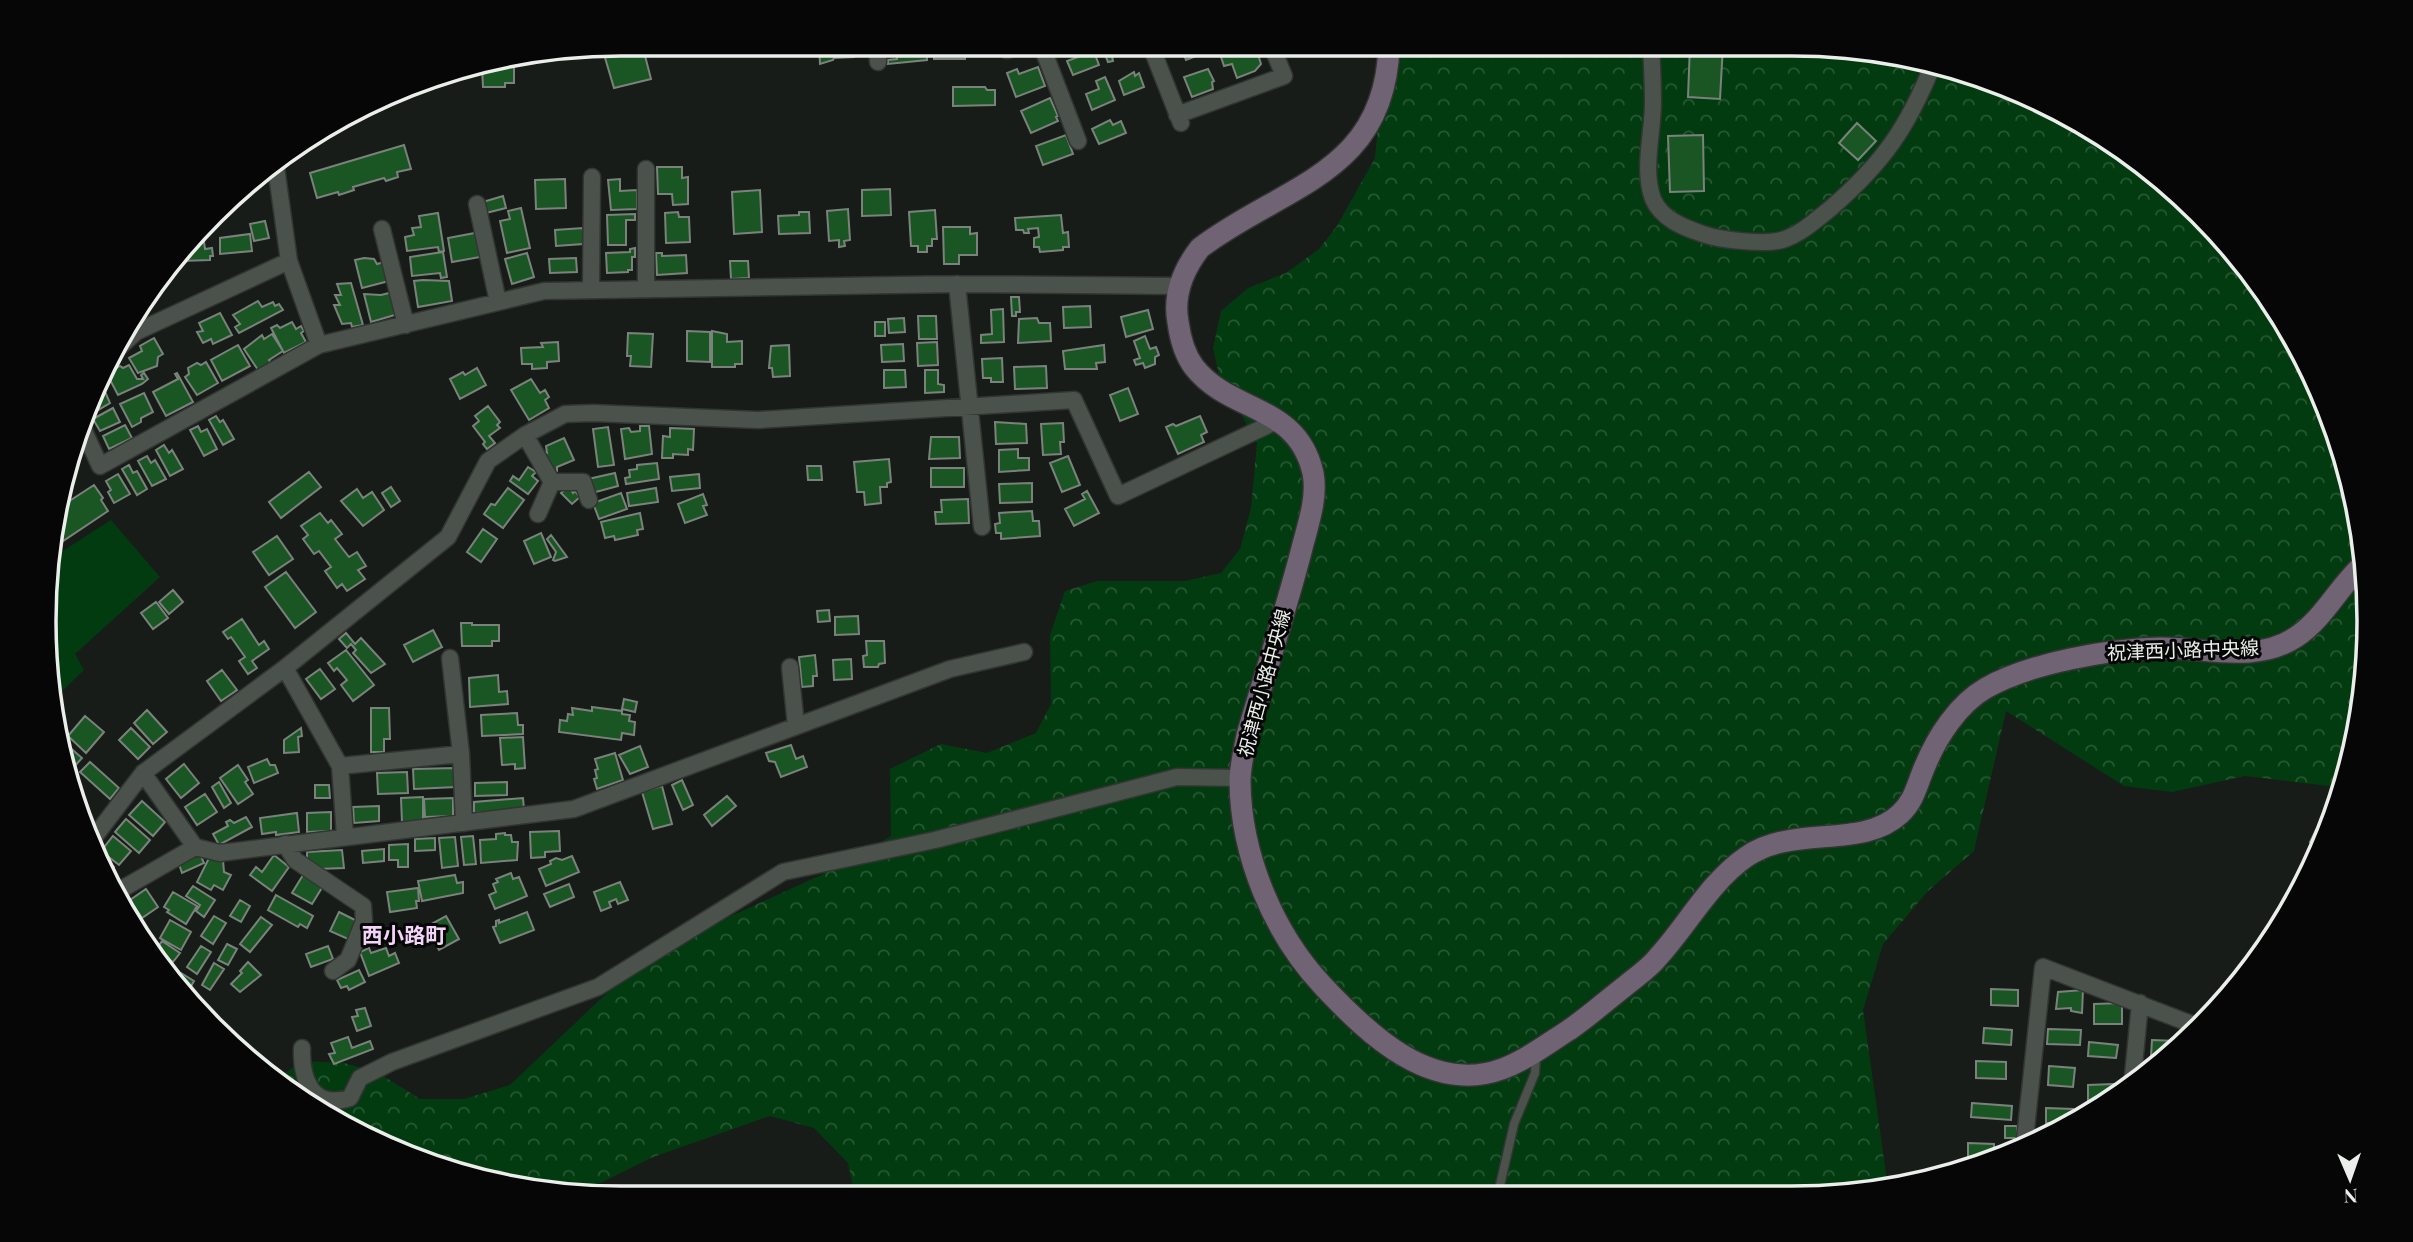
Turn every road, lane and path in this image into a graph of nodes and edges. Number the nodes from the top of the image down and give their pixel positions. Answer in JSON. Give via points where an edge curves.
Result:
{"nodes":[{"id":1,"x":878,"y":56,"type":"edge"},
{"id":2,"x":1046,"y":56,"type":"edge"},
{"id":3,"x":1155,"y":56,"type":"edge"},
{"id":4,"x":1275,"y":56,"type":"edge"},
{"id":5,"x":1388,"y":56,"type":"edge"},
{"id":6,"x":1651,"y":56,"type":"edge"},
{"id":7,"x":878,"y":62,"type":"dead end"},
{"id":8,"x":1929,"y":73,"type":"edge"},
{"id":9,"x":1078,"y":141,"type":"dead end"},
{"id":10,"x":646,"y":169,"type":"dead end"},
{"id":11,"x":277,"y":173,"type":"edge"},
{"id":12,"x":592,"y":177,"type":"dead end"},
{"id":13,"x":477,"y":204,"type":"dead end"},
{"id":14,"x":382,"y":229,"type":"dead end"},
{"id":15,"x":289,"y":261,"type":"junction"},
{"id":16,"x":957,"y":284,"type":"junction"},
{"id":17,"x":1180,"y":286,"type":"junction"},
{"id":18,"x":646,"y":289,"type":"junction"},
{"id":19,"x":591,"y":290,"type":"junction"},
{"id":20,"x":498,"y":302,"type":"junction"},
{"id":21,"x":406,"y":325,"type":"junction"},
{"id":22,"x":135,"y":332,"type":"edge"},
{"id":23,"x":319,"y":345,"type":"junction"},
{"id":24,"x":969,"y":407,"type":"junction"},
{"id":25,"x":1279,"y":420,"type":"junction"},
{"id":26,"x":525,"y":435,"type":"junction"},
{"id":27,"x":87,"y":437,"type":"edge"},
{"id":28,"x":552,"y":482,"type":"junction"},
{"id":29,"x":589,"y":500,"type":"dead end"},
{"id":30,"x":538,"y":514,"type":"dead end"},
{"id":31,"x":982,"y":527,"type":"dead end"},
{"id":32,"x":2355,"y":573,"type":"edge"},
{"id":33,"x":1024,"y":652,"type":"dead end"},
{"id":34,"x":450,"y":658,"type":"dead end"},
{"id":35,"x":790,"y":667,"type":"dead end"},
{"id":36,"x":285,"y":668,"type":"junction"},
{"id":37,"x":796,"y":726,"type":"junction"},
{"id":38,"x":461,"y":754,"type":"junction"},
{"id":39,"x":340,"y":766,"type":"junction"},
{"id":40,"x":143,"y":773,"type":"junction"},
{"id":41,"x":1240,"y":778,"type":"junction"},
{"id":42,"x":464,"y":822,"type":"junction"},
{"id":43,"x":97,"y":833,"type":"edge"},
{"id":44,"x":345,"y":836,"type":"junction"},
{"id":45,"x":285,"y":844,"type":"junction"},
{"id":46,"x":195,"y":847,"type":"junction"},
{"id":47,"x":124,"y":888,"type":"edge"},
{"id":48,"x":333,"y":971,"type":"dead end"},
{"id":49,"x":2140,"y":1003,"type":"junction"},
{"id":50,"x":2190,"y":1023,"type":"edge"},
{"id":51,"x":302,"y":1048,"type":"dead end"},
{"id":52,"x":1536,"y":1052,"type":"junction"},
{"id":53,"x":2133,"y":1071,"type":"edge"},
{"id":54,"x":2025,"y":1135,"type":"edge"},
{"id":55,"x":1499,"y":1186,"type":"edge"}],
"edges":[{"from":1,"to":7,"type":"street"},
{"from":2,"to":9,"type":"street"},
{"from":3,"to":4,"type":"street","via":[[1179,119],[1284,76]]},
{"from":5,"to":17,"type":"main road","name":"祝津西小路中央線","via":[[1385,87],[1356,143],[1331,168],[1200,248]]},
{"from":6,"to":8,"type":"street","via":[[1648,173],[1652,198],[1683,228],[1721,240],[1781,241],[1808,227],[1878,162],[1902,130]]},
{"from":10,"to":18,"type":"street"},
{"from":11,"to":15,"type":"street"},
{"from":12,"to":19,"type":"street"},
{"from":13,"to":20,"type":"street"},
{"from":14,"to":21,"type":"street"},
{"from":15,"to":22,"type":"street"},
{"from":15,"to":23,"type":"street"},
{"from":16,"to":17,"type":"street"},
{"from":16,"to":18,"type":"street"},
{"from":16,"to":24,"type":"street"},
{"from":17,"to":25,"type":"main road","name":"祝津西小路中央線","via":[[1175,308],[1193,366],[1208,381]]},
{"from":18,"to":19,"type":"street"},
{"from":19,"to":20,"type":"street","via":[[544,290]]},
{"from":20,"to":21,"type":"street"},
{"from":21,"to":23,"type":"street"},
{"from":23,"to":27,"type":"street","via":[[100,467]]},
{"from":24,"to":25,"type":"street","via":[[1074,400],[1118,496]]},
{"from":24,"to":26,"type":"street","via":[[758,420],[565,414]]},
{"from":24,"to":31,"type":"street"},
{"from":25,"to":41,"type":"main road","name":"祝津西小路中央線","via":[[1306,452],[1313,476],[1312,506],[1247,735]]},
{"from":26,"to":28,"type":"street"},
{"from":26,"to":36,"type":"street","via":[[488,461],[448,537]]},
{"from":28,"to":29,"type":"street","via":[[583,482]]},
{"from":28,"to":30,"type":"street"},
{"from":32,"to":52,"type":"main road","name":"祝津西小路中央線","via":[[2295,638],[2259,651],[2160,648],[2098,653],[2010,676],[1982,690],[1959,709],[1941,736],[1916,793],[1900,814],[1864,833],[1773,843],[1751,853],[1728,870],[1657,960]]},
{"from":33,"to":37,"type":"street","via":[[950,669]]},
{"from":34,"to":38,"type":"street"},
{"from":35,"to":37,"type":"street"},
{"from":36,"to":39,"type":"street"},
{"from":36,"to":40,"type":"street"},
{"from":37,"to":42,"type":"street","via":[[574,808]]},
{"from":38,"to":39,"type":"street"},
{"from":38,"to":42,"type":"street"},
{"from":39,"to":44,"type":"street"},
{"from":40,"to":43,"type":"street"},
{"from":40,"to":46,"type":"street"},
{"from":41,"to":51,"type":"street","via":[[1177,777],[935,840],[783,872],[598,987],[392,1062],[360,1078],[350,1098],[340,1101],[322,1098],[306,1084]]},
{"from":41,"to":52,"type":"main road","name":"祝津西小路中央線","via":[[1245,827],[1271,911],[1311,974],[1341,1006],[1406,1058],[1453,1075],[1478,1076]]},
{"from":42,"to":44,"type":"street"},
{"from":44,"to":45,"type":"street"},
{"from":45,"to":46,"type":"street","via":[[220,853]]},
{"from":45,"to":48,"type":"street","via":[[295,860],[363,906],[364,920],[348,960]]},
{"from":46,"to":47,"type":"street"},
{"from":49,"to":50,"type":"street"},
{"from":49,"to":53,"type":"street"},
{"from":49,"to":54,"type":"street","via":[[2043,967]]},
{"from":52,"to":55,"type":"lane","via":[[1535,1073],[1514,1124]]}]}
